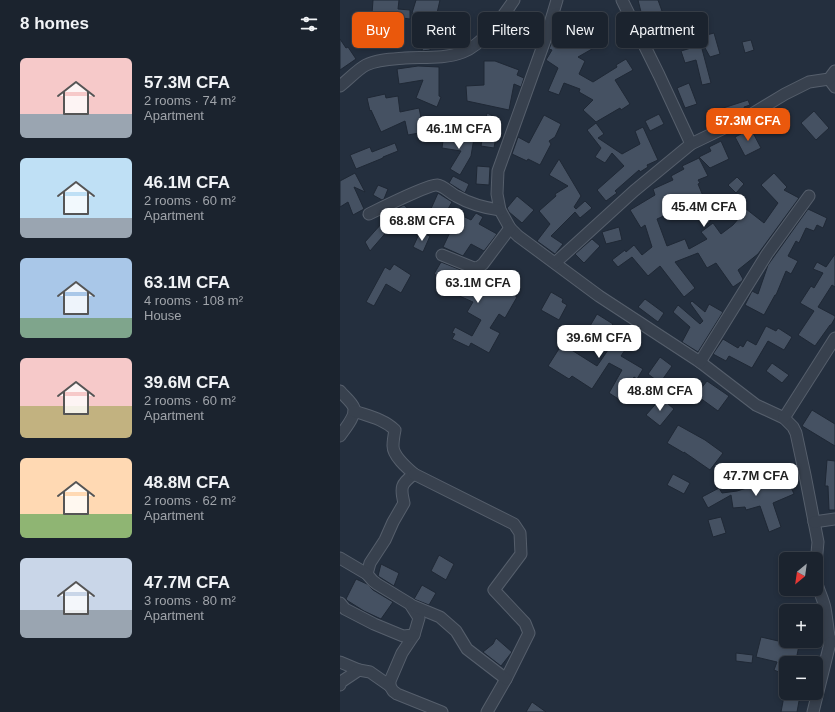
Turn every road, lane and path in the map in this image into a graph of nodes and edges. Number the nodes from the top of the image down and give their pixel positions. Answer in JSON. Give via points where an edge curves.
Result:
{"nodes":[{"id":1,"x":514,"y":0,"type":"edge"},
{"id":2,"x":557,"y":0,"type":"edge"},
{"id":3,"x":622,"y":0,"type":"edge"},
{"id":4,"x":833,"y":79,"type":"edge"},
{"id":5,"x":340,"y":86,"type":"edge"},
{"id":6,"x":691,"y":144,"type":"junction"},
{"id":7,"x":809,"y":196,"type":"dead end"},
{"id":8,"x":500,"y":210,"type":"junction"},
{"id":9,"x":369,"y":214,"type":"dead end"},
{"id":10,"x":510,"y":228,"type":"junction"},
{"id":11,"x":442,"y":255,"type":"dead end"},
{"id":12,"x":555,"y":263,"type":"junction"},
{"id":13,"x":835,"y":338,"type":"edge"},
{"id":14,"x":700,"y":362,"type":"junction"},
{"id":15,"x":340,"y":390,"type":"edge"},
{"id":16,"x":354,"y":412,"type":"junction"},
{"id":17,"x":784,"y":418,"type":"junction"},
{"id":18,"x":340,"y":436,"type":"edge"},
{"id":19,"x":414,"y":474,"type":"junction"},
{"id":20,"x":835,"y":518,"type":"edge"},
{"id":21,"x":814,"y":522,"type":"junction"},
{"id":22,"x":817,"y":552,"type":"edge"},
{"id":23,"x":340,"y":558,"type":"edge"},
{"id":24,"x":368,"y":574,"type":"junction"},
{"id":25,"x":821,"y":596,"type":"edge"},
{"id":26,"x":340,"y":602,"type":"edge"},
{"id":27,"x":410,"y":604,"type":"junction"},
{"id":28,"x":414,"y":635,"type":"junction"},
{"id":29,"x":832,"y":642,"type":"edge"},
{"id":30,"x":340,"y":662,"type":"edge"},
{"id":31,"x":359,"y":670,"type":"junction"},
{"id":32,"x":506,"y":679,"type":"junction"},
{"id":33,"x":340,"y":684,"type":"edge"},
{"id":34,"x":390,"y":686,"type":"junction"},
{"id":35,"x":442,"y":712,"type":"edge"},
{"id":36,"x":487,"y":712,"type":"edge"},
{"id":37,"x":813,"y":712,"type":"edge"}],
"edges":[{"from":1,"to":5,"type":"street","via":[[478,43],[464,52],[447,56],[376,61],[366,65]]},
{"from":2,"to":8,"type":"street","via":[[498,170],[497,194]]},
{"from":3,"to":6,"type":"street"},
{"from":4,"to":6,"type":"street","via":[[809,82],[748,117]]},
{"from":6,"to":12,"type":"street","via":[[634,191]]},
{"from":7,"to":14,"type":"street","via":[[767,254]]},
{"from":8,"to":9,"type":"street","via":[[464,200],[436,185]]},
{"from":8,"to":10,"type":"street"},
{"from":10,"to":11,"type":"street","via":[[479,267],[474,268]]},
{"from":10,"to":12,"type":"street"},
{"from":12,"to":14,"type":"street","via":[[599,296]]},
{"from":13,"to":17,"type":"street"},
{"from":14,"to":17,"type":"street","via":[[756,405]]},
{"from":15,"to":16,"type":"street","via":[[354,407]]},
{"from":16,"to":18,"type":"street"},
{"from":16,"to":19,"type":"street","via":[[384,421],[395,430],[394,452]]},
{"from":17,"to":21,"type":"street","via":[[796,433]]},
{"from":19,"to":24,"type":"street","via":[[403,486],[401,491],[404,503],[370,563]]},
{"from":19,"to":32,"type":"street","via":[[514,524],[520,533],[521,554],[494,590],[525,623],[529,633]]},
{"from":20,"to":21,"type":"street"},
{"from":21,"to":22,"type":"street"},
{"from":23,"to":24,"type":"street"},
{"from":24,"to":27,"type":"street","via":[[377,584]]},
{"from":25,"to":29,"type":"street"},
{"from":26,"to":28,"type":"street","via":[[345,608],[374,624],[403,636]]},
{"from":27,"to":28,"type":"street","via":[[419,618]]},
{"from":27,"to":32,"type":"street","via":[[440,617],[456,631],[467,649]]},
{"from":28,"to":34,"type":"street","via":[[402,653],[390,680]]},
{"from":29,"to":37,"type":"street"},
{"from":30,"to":31,"type":"street"},
{"from":31,"to":33,"type":"street"},
{"from":31,"to":34,"type":"street","via":[[370,672]]},
{"from":32,"to":36,"type":"street"},
{"from":34,"to":35,"type":"street","via":[[397,694]]}]}
